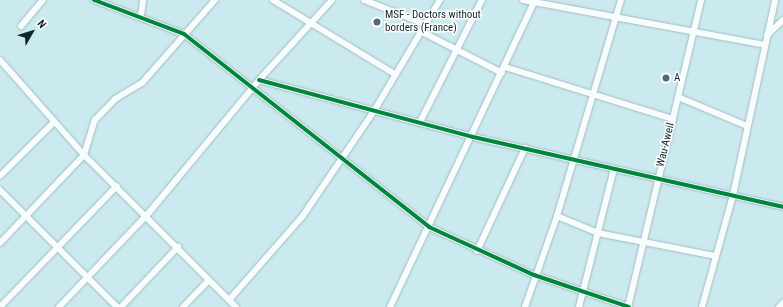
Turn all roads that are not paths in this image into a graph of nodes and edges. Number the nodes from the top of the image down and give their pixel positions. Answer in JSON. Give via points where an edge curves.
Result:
{"nodes":[{"id":1,"x":43,"y":0,"type":"edge"},
{"id":2,"x":94,"y":0,"type":"edge"},
{"id":3,"x":143,"y":0,"type":"edge"},
{"id":4,"x":215,"y":0,"type":"edge"},
{"id":5,"x":273,"y":0,"type":"edge"},
{"id":6,"x":332,"y":0,"type":"edge"},
{"id":7,"x":364,"y":0,"type":"edge"},
{"id":8,"x":440,"y":0,"type":"edge"},
{"id":9,"x":482,"y":0,"type":"edge"},
{"id":10,"x":523,"y":0,"type":"edge"},
{"id":11,"x":621,"y":0,"type":"edge"},
{"id":12,"x":701,"y":0,"type":"edge"},
{"id":13,"x":775,"y":0,"type":"edge"},
{"id":14,"x":535,"y":1,"type":"edge"},
{"id":15,"x":141,"y":15,"type":"junction"},
{"id":16,"x":617,"y":16,"type":"junction"},
{"id":17,"x":783,"y":20,"type":"edge"},
{"id":18,"x":425,"y":24,"type":"junction"},
{"id":19,"x":310,"y":25,"type":"junction"},
{"id":20,"x":21,"y":26,"type":"dead end"},
{"id":21,"x":420,"y":31,"type":"junction"},
{"id":22,"x":695,"y":31,"type":"junction"},
{"id":23,"x":184,"y":34,"type":"junction"},
{"id":24,"x":767,"y":35,"type":"junction"},
{"id":25,"x":765,"y":45,"type":"junction"},
{"id":26,"x":456,"y":50,"type":"junction"},
{"id":27,"x":0,"y":60,"type":"edge"},
{"id":28,"x":504,"y":70,"type":"junction"},
{"id":29,"x":393,"y":73,"type":"junction"},
{"id":30,"x":259,"y":80,"type":"junction"},
{"id":31,"x":254,"y":86,"type":"junction"},
{"id":32,"x":591,"y":96,"type":"junction"},
{"id":33,"x":678,"y":97,"type":"junction"},
{"id":34,"x":374,"y":111,"type":"junction"},
{"id":35,"x":673,"y":119,"type":"junction"},
{"id":36,"x":54,"y":122,"type":"junction"},
{"id":37,"x":420,"y":122,"type":"junction"},
{"id":38,"x":747,"y":126,"type":"junction"},
{"id":39,"x":473,"y":137,"type":"junction"},
{"id":40,"x":525,"y":148,"type":"junction"},
{"id":41,"x":84,"y":155,"type":"junction"},
{"id":42,"x":341,"y":157,"type":"junction"},
{"id":43,"x":572,"y":159,"type":"junction"},
{"id":44,"x":614,"y":169,"type":"junction"},
{"id":45,"x":0,"y":176,"type":"edge"},
{"id":46,"x":658,"y":179,"type":"junction"},
{"id":47,"x":117,"y":186,"type":"junction"},
{"id":48,"x":0,"y":190,"type":"edge"},
{"id":49,"x":733,"y":195,"type":"junction"},
{"id":50,"x":783,"y":207,"type":"edge"},
{"id":51,"x":147,"y":215,"type":"junction"},
{"id":52,"x":26,"y":216,"type":"junction"},
{"id":53,"x":556,"y":216,"type":"junction"},
{"id":54,"x":429,"y":227,"type":"junction"},
{"id":55,"x":598,"y":233,"type":"junction"},
{"id":56,"x":643,"y":242,"type":"junction"},
{"id":57,"x":0,"y":243,"type":"edge"},
{"id":58,"x":59,"y":247,"type":"junction"},
{"id":59,"x":178,"y":247,"type":"junction"},
{"id":60,"x":477,"y":251,"type":"junction"},
{"id":61,"x":715,"y":256,"type":"junction"},
{"id":62,"x":534,"y":275,"type":"junction"},
{"id":63,"x":89,"y":277,"type":"junction"},
{"id":64,"x":209,"y":280,"type":"junction"},
{"id":65,"x":582,"y":292,"type":"junction"},
{"id":66,"x":229,"y":300,"type":"junction"},
{"id":67,"x":783,"y":303,"type":"edge"},
{"id":68,"x":0,"y":307,"type":"edge"},
{"id":69,"x":59,"y":307,"type":"edge"},
{"id":70,"x":117,"y":307,"type":"edge"},
{"id":71,"x":121,"y":307,"type":"edge"},
{"id":72,"x":183,"y":307,"type":"edge"},
{"id":73,"x":236,"y":307,"type":"edge"},
{"id":74,"x":390,"y":307,"type":"edge"},
{"id":75,"x":525,"y":307,"type":"edge"},
{"id":76,"x":579,"y":307,"type":"edge"},
{"id":77,"x":628,"y":307,"type":"edge"},
{"id":78,"x":702,"y":307,"type":"edge"},
{"id":79,"x":779,"y":307,"type":"edge"}],
"edges":[{"from":1,"to":20,"type":"street"},
{"from":2,"to":15,"type":"street"},
{"from":3,"to":15,"type":"street"},
{"from":4,"to":23,"type":"street"},
{"from":5,"to":19,"type":"street"},
{"from":6,"to":19,"type":"street"},
{"from":7,"to":18,"type":"street"},
{"from":8,"to":18,"type":"street"},
{"from":9,"to":26,"type":"street"},
{"from":10,"to":14,"type":"street"},
{"from":11,"to":16,"type":"street"},
{"from":12,"to":22,"type":"street","name":"Wau-Aweil"},
{"from":13,"to":24,"type":"street"},
{"from":14,"to":16,"type":"street"},
{"from":14,"to":28,"type":"street"},
{"from":15,"to":23,"type":"street"},
{"from":16,"to":22,"type":"street"},
{"from":16,"to":32,"type":"street"},
{"from":17,"to":24,"type":"street"},
{"from":18,"to":21,"type":"street"},
{"from":19,"to":29,"type":"street"},
{"from":19,"to":30,"type":"street"},
{"from":21,"to":26,"type":"street"},
{"from":21,"to":29,"type":"street"},
{"from":22,"to":25,"type":"street"},
{"from":22,"to":33,"type":"street","name":"Wau-Aweil"},
{"from":23,"to":31,"type":"street"},
{"from":23,"to":41,"type":"street","via":[[142,83],[115,100],[95,120]]},
{"from":24,"to":25,"type":"street"},
{"from":25,"to":38,"type":"street"},
{"from":26,"to":28,"type":"street"},
{"from":26,"to":37,"type":"street"},
{"from":27,"to":36,"type":"street"},
{"from":28,"to":32,"type":"street"},
{"from":28,"to":39,"type":"street"},
{"from":29,"to":34,"type":"street"},
{"from":30,"to":31,"type":"street"},
{"from":30,"to":34,"type":"street"},
{"from":31,"to":42,"type":"street"},
{"from":31,"to":51,"type":"street"},
{"from":32,"to":35,"type":"street"},
{"from":32,"to":43,"type":"street"},
{"from":33,"to":35,"type":"street","name":"Wau-Aweil"},
{"from":33,"to":38,"type":"street"},
{"from":34,"to":37,"type":"street"},
{"from":34,"to":42,"type":"street"},
{"from":35,"to":46,"type":"street","name":"Wau-Aweil"},
{"from":36,"to":41,"type":"street"},
{"from":36,"to":45,"type":"street"},
{"from":37,"to":39,"type":"street"},
{"from":38,"to":49,"type":"street"},
{"from":39,"to":40,"type":"street"},
{"from":39,"to":54,"type":"street"},
{"from":40,"to":43,"type":"street"},
{"from":40,"to":60,"type":"street"},
{"from":41,"to":47,"type":"street"},
{"from":41,"to":52,"type":"street"},
{"from":42,"to":54,"type":"street"},
{"from":42,"to":66,"type":"street","via":[[302,217]]},
{"from":43,"to":44,"type":"street"},
{"from":43,"to":53,"type":"street"},
{"from":44,"to":46,"type":"street"},
{"from":44,"to":55,"type":"street"},
{"from":46,"to":49,"type":"street"},
{"from":46,"to":56,"type":"street","name":"Wau-Aweil"},
{"from":47,"to":51,"type":"street"},
{"from":47,"to":58,"type":"street"},
{"from":48,"to":52,"type":"street"},
{"from":49,"to":50,"type":"street"},
{"from":49,"to":61,"type":"street"},
{"from":51,"to":59,"type":"street"},
{"from":51,"to":63,"type":"street"},
{"from":52,"to":57,"type":"street"},
{"from":52,"to":58,"type":"street"},
{"from":53,"to":55,"type":"street"},
{"from":53,"to":62,"type":"street"},
{"from":54,"to":60,"type":"street"},
{"from":54,"to":74,"type":"street"},
{"from":55,"to":56,"type":"street"},
{"from":55,"to":65,"type":"street"},
{"from":56,"to":61,"type":"street"},
{"from":56,"to":77,"type":"street","name":"Wau-Aweil"},
{"from":58,"to":63,"type":"street"},
{"from":58,"to":68,"type":"street"},
{"from":59,"to":64,"type":"street"},
{"from":59,"to":71,"type":"street"},
{"from":60,"to":62,"type":"street"},
{"from":61,"to":78,"type":"street"},
{"from":62,"to":65,"type":"street"},
{"from":62,"to":75,"type":"street"},
{"from":63,"to":69,"type":"street"},
{"from":63,"to":70,"type":"street"},
{"from":64,"to":66,"type":"street"},
{"from":64,"to":72,"type":"street"},
{"from":65,"to":76,"type":"street"},
{"from":65,"to":77,"type":"street"},
{"from":66,"to":73,"type":"street"},
{"from":67,"to":79,"type":"street"}]}
